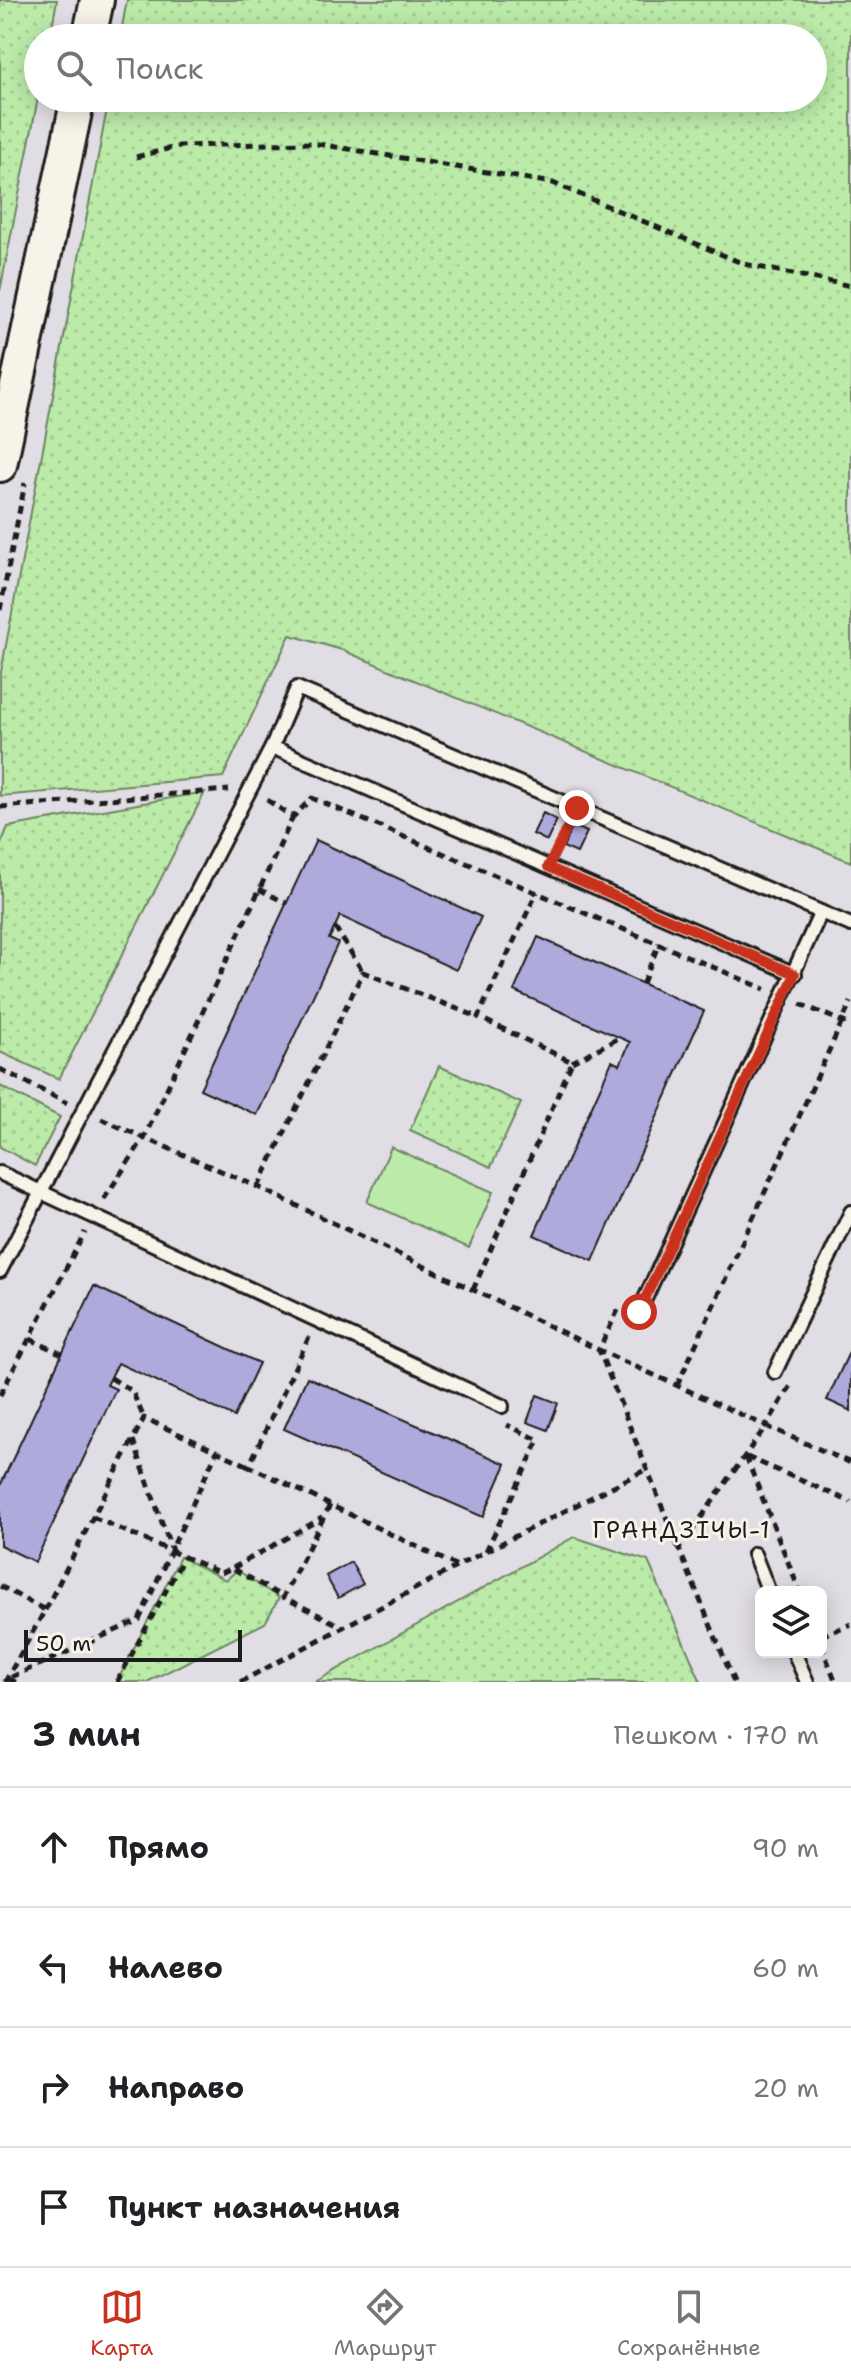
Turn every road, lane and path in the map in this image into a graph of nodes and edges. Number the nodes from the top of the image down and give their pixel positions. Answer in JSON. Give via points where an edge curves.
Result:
{"nodes":[{"id":1,"x":97,"y":0,"type":"edge"},
{"id":2,"x":92,"y":24,"type":"edge"},
{"id":3,"x":75,"y":112,"type":"edge"},
{"id":4,"x":136,"y":157,"type":"dead end"},
{"id":5,"x":851,"y":286,"type":"edge"},
{"id":6,"x":0,"y":465,"type":"edge"},
{"id":7,"x":272,"y":747,"type":"junction"},
{"id":8,"x":251,"y":788,"type":"junction"},
{"id":9,"x":0,"y":807,"type":"edge"},
{"id":10,"x":577,"y":808,"type":"junction"},
{"id":11,"x":293,"y":817,"type":"junction"},
{"id":12,"x":548,"y":867,"type":"junction"},
{"id":13,"x":259,"y":889,"type":"junction"},
{"id":14,"x":536,"y":892,"type":"junction"},
{"id":15,"x":286,"y":903,"type":"dead end"},
{"id":16,"x":821,"y":912,"type":"junction"},
{"id":17,"x":668,"y":919,"type":"junction"},
{"id":18,"x":851,"y":925,"type":"edge"},
{"id":19,"x":335,"y":927,"type":"dead end"},
{"id":20,"x":658,"y":944,"type":"junction"},
{"id":21,"x":363,"y":972,"type":"junction"},
{"id":22,"x":795,"y":974,"type":"junction"},
{"id":23,"x":643,"y":983,"type":"dead end"},
{"id":24,"x":784,"y":997,"type":"junction"},
{"id":25,"x":851,"y":1002,"type":"edge"},
{"id":26,"x":478,"y":1017,"type":"junction"},
{"id":27,"x":842,"y":1021,"type":"junction"},
{"id":28,"x":851,"y":1025,"type":"edge"},
{"id":29,"x":619,"y":1038,"type":"dead end"},
{"id":30,"x":572,"y":1062,"type":"junction"},
{"id":31,"x":0,"y":1069,"type":"edge"},
{"id":32,"x":84,"y":1112,"type":"junction"},
{"id":33,"x":144,"y":1138,"type":"junction"},
{"id":34,"x":0,"y":1173,"type":"edge"},
{"id":35,"x":258,"y":1187,"type":"junction"},
{"id":36,"x":40,"y":1193,"type":"junction"},
{"id":37,"x":851,"y":1212,"type":"edge"},
{"id":38,"x":93,"y":1218,"type":"junction"},
{"id":39,"x":0,"y":1271,"type":"edge"},
{"id":40,"x":473,"y":1290,"type":"junction"},
{"id":41,"x":639,"y":1312,"type":"dead end"},
{"id":42,"x":316,"y":1322,"type":"junction"},
{"id":43,"x":30,"y":1339,"type":"junction"},
{"id":44,"x":599,"y":1350,"type":"junction"},
{"id":45,"x":62,"y":1354,"type":"dead end"},
{"id":46,"x":775,"y":1372,"type":"dead end"},
{"id":47,"x":111,"y":1378,"type":"dead end"},
{"id":48,"x":677,"y":1386,"type":"junction"},
{"id":49,"x":791,"y":1386,"type":"dead end"},
{"id":50,"x":0,"y":1395,"type":"edge"},
{"id":51,"x":502,"y":1406,"type":"dead end"},
{"id":52,"x":144,"y":1418,"type":"junction"},
{"id":53,"x":496,"y":1420,"type":"dead end"},
{"id":54,"x":766,"y":1426,"type":"junction"},
{"id":55,"x":132,"y":1440,"type":"junction"},
{"id":56,"x":217,"y":1451,"type":"junction"},
{"id":57,"x":746,"y":1456,"type":"junction"},
{"id":58,"x":851,"y":1463,"type":"edge"},
{"id":59,"x":249,"y":1466,"type":"junction"},
{"id":60,"x":645,"y":1470,"type":"junction"},
{"id":61,"x":851,"y":1502,"type":"edge"},
{"id":62,"x":330,"y":1505,"type":"junction"},
{"id":63,"x":92,"y":1517,"type":"junction"},
{"id":64,"x":324,"y":1517,"type":"junction"},
{"id":65,"x":679,"y":1549,"type":"junction"},
{"id":66,"x":173,"y":1552,"type":"junction"},
{"id":67,"x":485,"y":1552,"type":"junction"},
{"id":68,"x":754,"y":1554,"type":"dead end"},
{"id":69,"x":184,"y":1557,"type":"junction"},
{"id":70,"x":457,"y":1566,"type":"junction"},
{"id":71,"x":232,"y":1568,"type":"junction"},
{"id":72,"x":0,"y":1586,"type":"edge"},
{"id":73,"x":767,"y":1586,"type":"edge"},
{"id":74,"x":798,"y":1586,"type":"edge"},
{"id":75,"x":283,"y":1597,"type":"junction"},
{"id":76,"x":45,"y":1610,"type":"junction"},
{"id":77,"x":851,"y":1624,"type":"edge"},
{"id":78,"x":343,"y":1627,"type":"junction"},
{"id":79,"x":827,"y":1634,"type":"edge"},
{"id":80,"x":797,"y":1658,"type":"edge"},
{"id":81,"x":826,"y":1658,"type":"edge"},
{"id":82,"x":6,"y":1680,"type":"edge"},
{"id":83,"x":16,"y":1682,"type":"edge"},
{"id":84,"x":117,"y":1682,"type":"edge"},
{"id":85,"x":240,"y":1682,"type":"edge"},
{"id":86,"x":734,"y":1682,"type":"edge"},
{"id":87,"x":807,"y":1682,"type":"edge"},
{"id":88,"x":836,"y":1682,"type":"edge"}],
"edges":[{"from":1,"to":2,"type":"main road"},
{"from":3,"to":6,"type":"main road"},
{"from":4,"to":5,"type":"path","via":[[179,146],[312,143],[553,183],[744,264]]},
{"from":7,"to":8,"type":"lane"},
{"from":7,"to":10,"type":"lane","via":[[297,688]]},
{"from":7,"to":12,"type":"lane"},
{"from":8,"to":9,"type":"path"},
{"from":8,"to":11,"type":"path"},
{"from":8,"to":32,"type":"lane"},
{"from":10,"to":12,"type":"path"},
{"from":10,"to":16,"type":"lane"},
{"from":11,"to":13,"type":"path"},
{"from":11,"to":14,"type":"path","via":[[312,798]]},
{"from":12,"to":14,"type":"path"},
{"from":12,"to":17,"type":"lane"},
{"from":13,"to":15,"type":"path"},
{"from":13,"to":33,"type":"path"},
{"from":14,"to":20,"type":"path"},
{"from":14,"to":26,"type":"path"},
{"from":16,"to":18,"type":"lane"},
{"from":16,"to":22,"type":"lane"},
{"from":17,"to":20,"type":"path"},
{"from":17,"to":22,"type":"lane"},
{"from":19,"to":21,"type":"path"},
{"from":20,"to":23,"type":"path"},
{"from":20,"to":24,"type":"path"},
{"from":21,"to":26,"type":"path"},
{"from":21,"to":35,"type":"path"},
{"from":22,"to":24,"type":"lane"},
{"from":24,"to":27,"type":"path"},
{"from":24,"to":41,"type":"lane"},
{"from":25,"to":27,"type":"path"},
{"from":26,"to":30,"type":"path"},
{"from":27,"to":28,"type":"path"},
{"from":27,"to":48,"type":"path"},
{"from":29,"to":30,"type":"path"},
{"from":30,"to":40,"type":"path"},
{"from":31,"to":32,"type":"path"},
{"from":32,"to":33,"type":"path"},
{"from":32,"to":36,"type":"lane"},
{"from":33,"to":35,"type":"path"},
{"from":33,"to":38,"type":"path"},
{"from":34,"to":36,"type":"lane"},
{"from":35,"to":40,"type":"path"},
{"from":36,"to":38,"type":"lane"},
{"from":36,"to":39,"type":"lane"},
{"from":37,"to":46,"type":"lane"},
{"from":38,"to":42,"type":"lane"},
{"from":38,"to":43,"type":"path"},
{"from":40,"to":44,"type":"path"},
{"from":42,"to":51,"type":"lane"},
{"from":42,"to":59,"type":"path"},
{"from":43,"to":45,"type":"path"},
{"from":43,"to":50,"type":"path"},
{"from":44,"to":48,"type":"path"},
{"from":44,"to":60,"type":"path"},
{"from":47,"to":52,"type":"path","via":[[132,1391]]},
{"from":48,"to":54,"type":"path"},
{"from":49,"to":54,"type":"path"},
{"from":52,"to":55,"type":"path"},
{"from":52,"to":56,"type":"path"},
{"from":53,"to":67,"type":"path","via":[[539,1440]]},
{"from":54,"to":57,"type":"path"},
{"from":54,"to":58,"type":"path"},
{"from":55,"to":63,"type":"path"},
{"from":55,"to":66,"type":"path"},
{"from":56,"to":59,"type":"path"},
{"from":56,"to":66,"type":"path"},
{"from":57,"to":61,"type":"path"},
{"from":57,"to":65,"type":"path"},
{"from":57,"to":74,"type":"path"},
{"from":59,"to":62,"type":"path"},
{"from":60,"to":65,"type":"path"},
{"from":60,"to":67,"type":"path"},
{"from":62,"to":64,"type":"path"},
{"from":62,"to":70,"type":"path"},
{"from":63,"to":66,"type":"path"},
{"from":63,"to":76,"type":"path"},
{"from":64,"to":71,"type":"path"},
{"from":64,"to":75,"type":"path"},
{"from":65,"to":86,"type":"path"},
{"from":66,"to":69,"type":"path"},
{"from":66,"to":82,"type":"path","via":[[139,1620]]},
{"from":67,"to":70,"type":"path"},
{"from":68,"to":73,"type":"lane"},
{"from":69,"to":71,"type":"path","via":[[221,1573]]},
{"from":69,"to":84,"type":"path"},
{"from":70,"to":78,"type":"path"},
{"from":71,"to":75,"type":"path"},
{"from":72,"to":76,"type":"path"},
{"from":75,"to":78,"type":"path"},
{"from":76,"to":82,"type":"path"},
{"from":77,"to":79,"type":"path"},
{"from":78,"to":85,"type":"path"},
{"from":80,"to":87,"type":"lane"},
{"from":81,"to":88,"type":"path"},
{"from":82,"to":83,"type":"path"}]}
